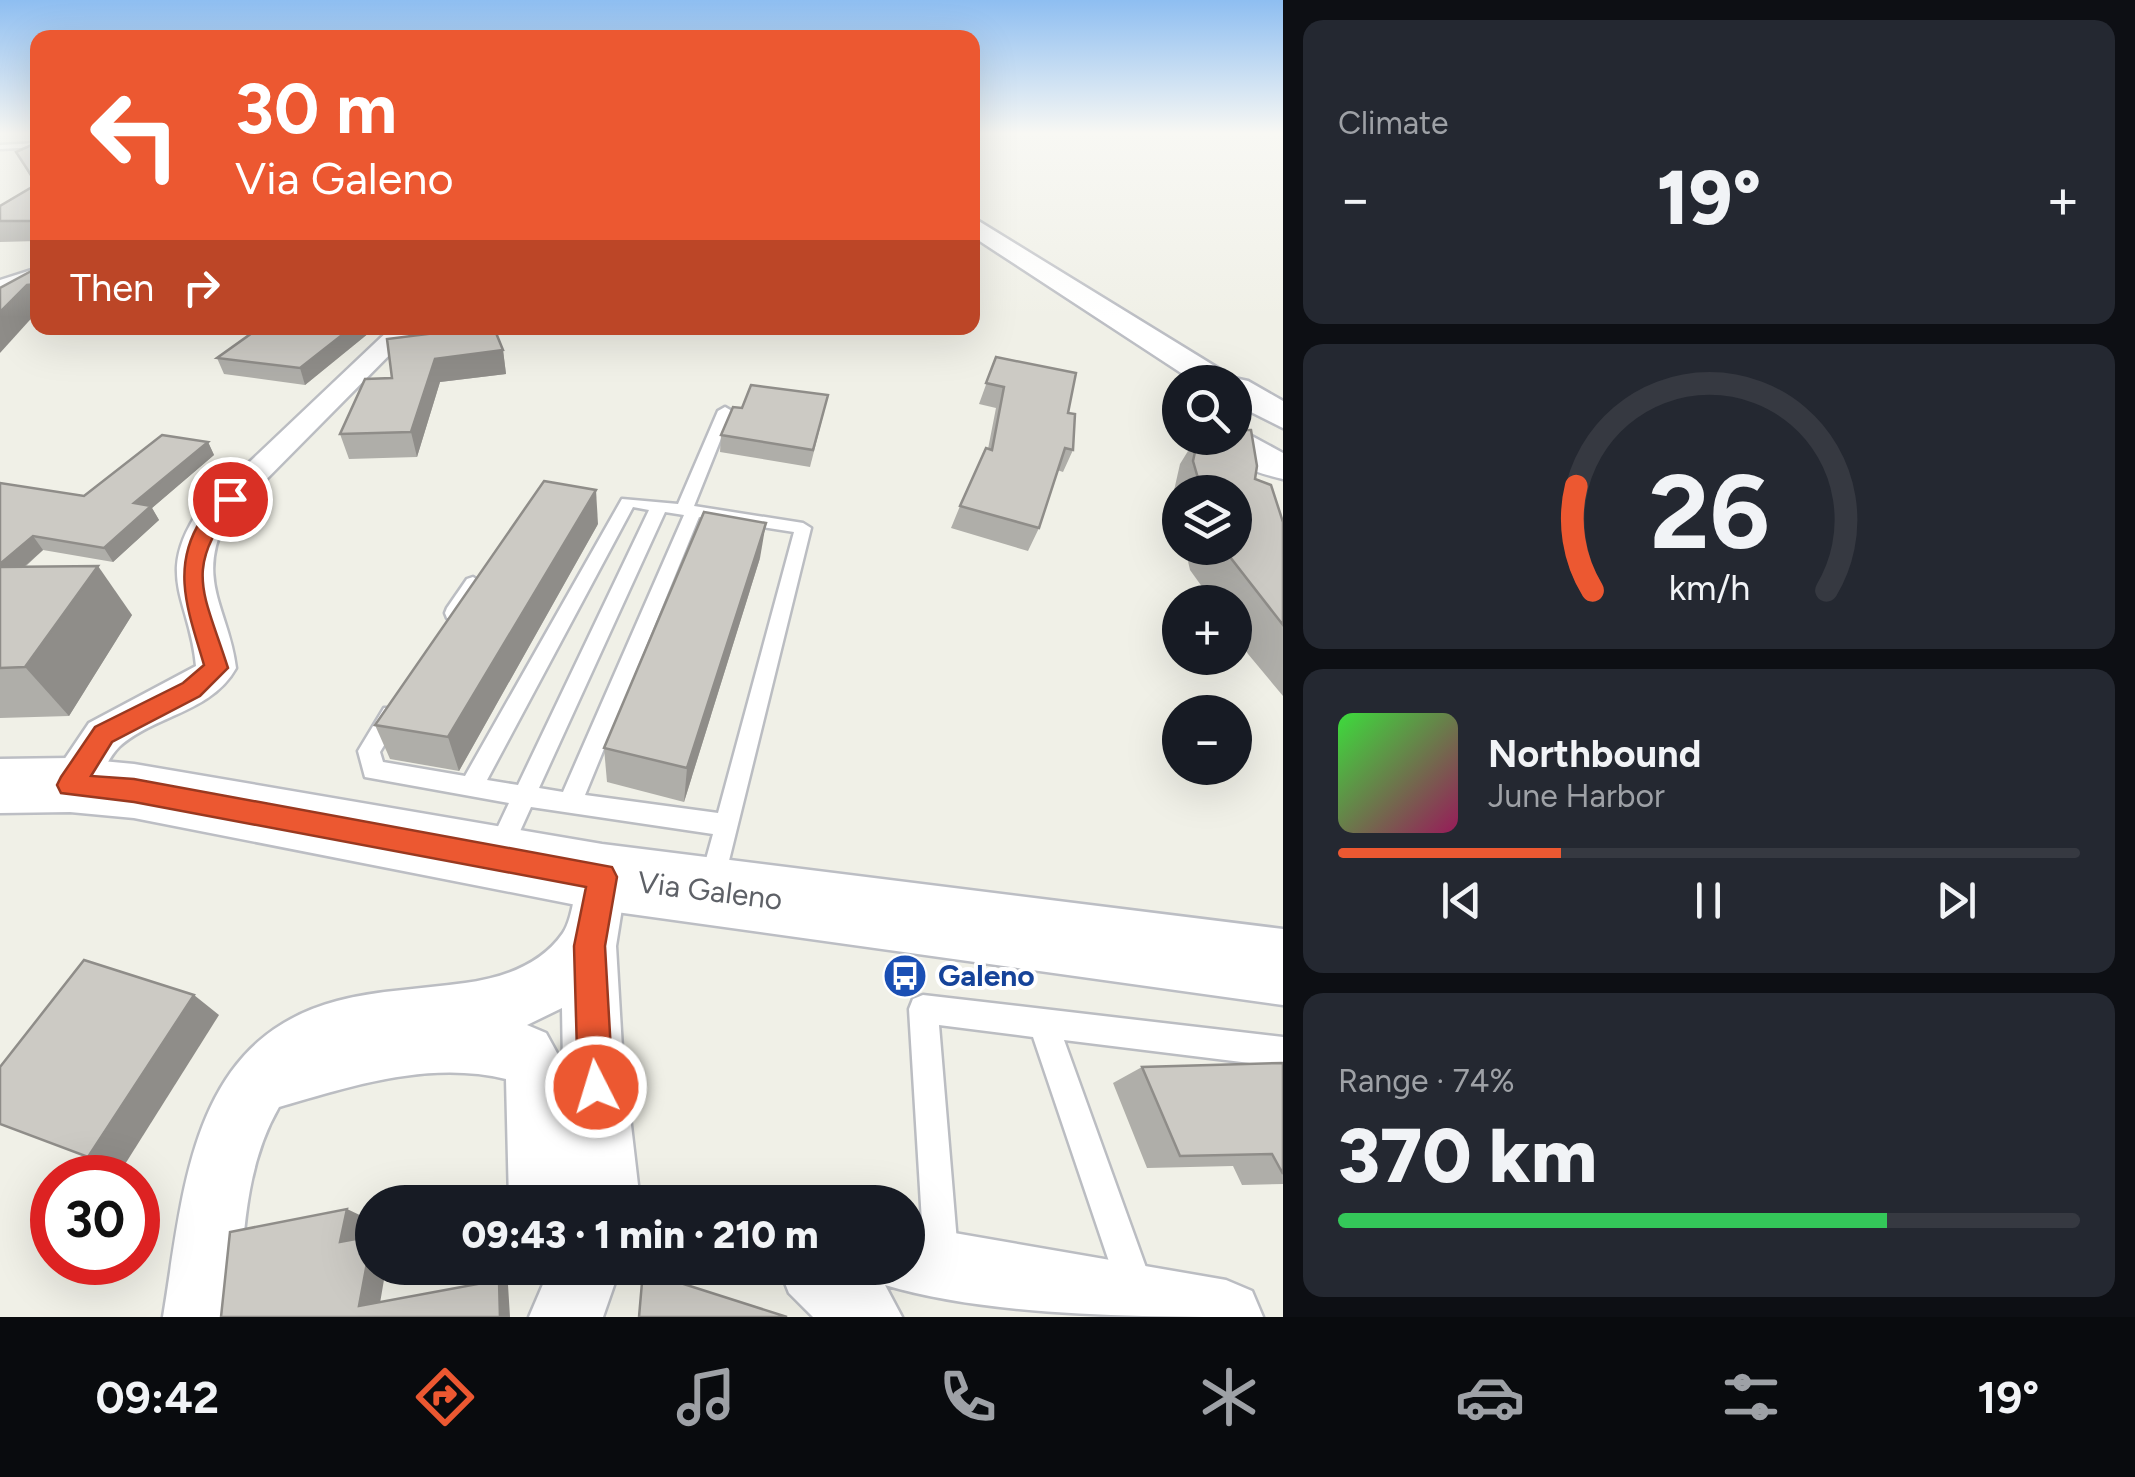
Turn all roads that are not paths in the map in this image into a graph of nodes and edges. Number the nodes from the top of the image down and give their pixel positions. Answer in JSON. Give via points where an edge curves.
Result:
{"nodes":[{"id":1,"x":980,"y":229,"type":"edge"},
{"id":2,"x":30,"y":277,"type":"edge"},
{"id":3,"x":0,"y":286,"type":"edge"},
{"id":4,"x":397,"y":335,"type":"edge"},
{"id":5,"x":1191,"y":365,"type":"edge"},
{"id":6,"x":1252,"y":402,"type":"edge"},
{"id":7,"x":725,"y":411,"type":"dead end"},
{"id":8,"x":1282,"y":420,"type":"edge"},
{"id":9,"x":1253,"y":448,"type":"edge"},
{"id":10,"x":658,"y":506,"type":"junction"},
{"id":11,"x":689,"y":511,"type":"junction"},
{"id":12,"x":473,"y":582,"type":"edge"},
{"id":13,"x":442,"y":633,"type":"edge"},
{"id":14,"x":400,"y":701,"type":"edge"},
{"id":15,"x":70,"y":785,"type":"junction"},
{"id":16,"x":0,"y":786,"type":"edge"},
{"id":17,"x":472,"y":787,"type":"junction"},
{"id":18,"x":524,"y":795,"type":"junction"},
{"id":19,"x":570,"y":803,"type":"junction"},
{"id":20,"x":726,"y":826,"type":"junction"},
{"id":21,"x":496,"y":858,"type":"junction"},
{"id":22,"x":602,"y":877,"type":"junction"},
{"id":23,"x":710,"y":891,"type":"junction"},
{"id":24,"x":1282,"y":943,"type":"edge"},
{"id":25,"x":589,"y":946,"type":"junction"},
{"id":26,"x":1186,"y":954,"type":"junction"},
{"id":27,"x":1282,"y":967,"type":"edge"},
{"id":28,"x":1282,"y":991,"type":"edge"},
{"id":29,"x":1042,"y":1023,"type":"junction"},
{"id":30,"x":1282,"y":1052,"type":"edge"},
{"id":31,"x":253,"y":1088,"type":"junction"},
{"id":32,"x":541,"y":1185,"type":"edge"},
{"id":33,"x":605,"y":1185,"type":"edge"},
{"id":34,"x":924,"y":1185,"type":"edge"},
{"id":35,"x":925,"y":1263,"type":"edge"},
{"id":36,"x":578,"y":1285,"type":"edge"},
{"id":37,"x":832,"y":1285,"type":"edge"},
{"id":38,"x":1178,"y":1309,"type":"edge"},
{"id":39,"x":200,"y":1317,"type":"edge"},
{"id":40,"x":566,"y":1317,"type":"edge"},
{"id":41,"x":865,"y":1317,"type":"edge"}],
"edges":[{"from":1,"to":5,"type":"main road"},
{"from":2,"to":3,"type":"street"},
{"from":4,"to":15,"type":"street","via":[[212,516],[198,540],[192,586],[216,668],[192,689],[104,734]]},
{"from":6,"to":8,"type":"main road"},
{"from":7,"to":11,"type":"lane"},
{"from":8,"to":9,"type":"main road","via":[[1256,420]]},
{"from":10,"to":11,"type":"lane"},
{"from":10,"to":17,"type":"lane","via":[[628,502]]},
{"from":10,"to":18,"type":"lane"},
{"from":11,"to":19,"type":"lane"},
{"from":11,"to":20,"type":"lane","via":[[803,528]]},
{"from":12,"to":13,"type":"lane"},
{"from":14,"to":17,"type":"lane","via":[[369,751],[373,770]]},
{"from":15,"to":16,"type":"main road","name":"Via Galeno"},
{"from":15,"to":21,"type":"main road","name":"Via Galeno"},
{"from":17,"to":18,"type":"lane"},
{"from":18,"to":19,"type":"lane"},
{"from":18,"to":21,"type":"lane"},
{"from":19,"to":20,"type":"lane"},
{"from":20,"to":23,"type":"lane"},
{"from":21,"to":22,"type":"main road","name":"Via Galeno"},
{"from":22,"to":23,"type":"main road","name":"Via Galeno"},
{"from":22,"to":25,"type":"street"},
{"from":23,"to":26,"type":"main road","name":"Via Galeno"},
{"from":24,"to":26,"type":"main road","via":[[1210,934]]},
{"from":25,"to":31,"type":"street","via":[[528,997],[322,1034],[284,1050]]},
{"from":25,"to":33,"type":"street"},
{"from":26,"to":27,"type":"main road","name":"Via Galeno"},
{"from":26,"to":28,"type":"main road","via":[[1230,985]]},
{"from":29,"to":30,"type":"lane"},
{"from":29,"to":34,"type":"lane","via":[[923,1009]]},
{"from":29,"to":38,"type":"lane"},
{"from":31,"to":32,"type":"street","via":[[303,1067],[410,1048],[500,1045],[525,1054],[538,1078]]},
{"from":31,"to":39,"type":"street","via":[[224,1156]]},
{"from":35,"to":38,"type":"street"},
{"from":36,"to":40,"type":"street"},
{"from":37,"to":41,"type":"street"}]}
